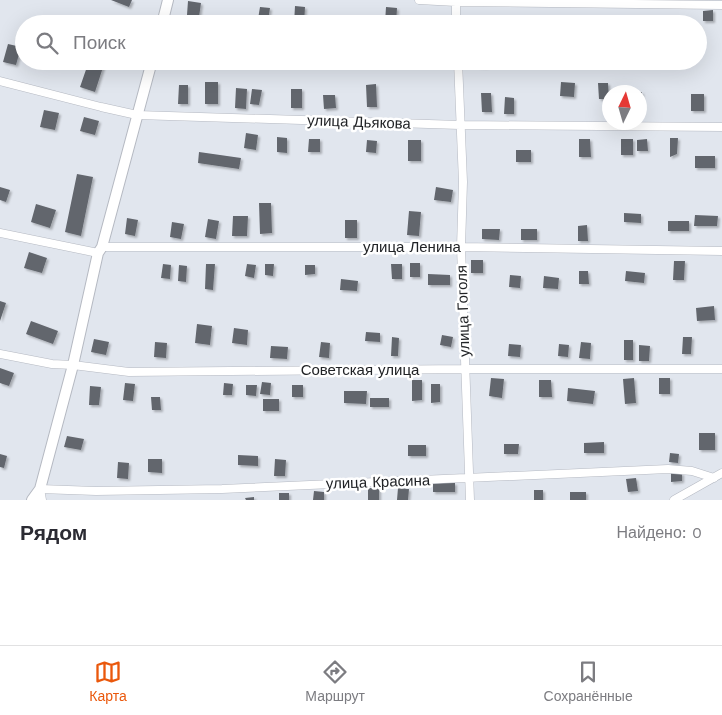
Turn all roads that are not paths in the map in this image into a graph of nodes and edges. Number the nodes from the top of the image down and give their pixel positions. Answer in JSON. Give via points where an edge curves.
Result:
{"nodes":[{"id":1,"x":168,"y":0,"type":"edge"},
{"id":2,"x":419,"y":0,"type":"edge"},
{"id":3,"x":456,"y":1,"type":"edge"},
{"id":4,"x":722,"y":4,"type":"edge"},
{"id":5,"x":164,"y":15,"type":"edge"},
{"id":6,"x":456,"y":15,"type":"edge"},
{"id":7,"x":150,"y":70,"type":"edge"},
{"id":8,"x":458,"y":70,"type":"edge"},
{"id":9,"x":0,"y":81,"type":"edge"},
{"id":10,"x":137,"y":115,"type":"junction"},
{"id":11,"x":460,"y":125,"type":"junction"},
{"id":12,"x":722,"y":127,"type":"edge"},
{"id":13,"x":0,"y":233,"type":"edge"},
{"id":14,"x":461,"y":247,"type":"junction"},
{"id":15,"x":100,"y":250,"type":"junction"},
{"id":16,"x":722,"y":251,"type":"edge"},
{"id":17,"x":0,"y":354,"type":"edge"},
{"id":18,"x":73,"y":366,"type":"junction"},
{"id":19,"x":465,"y":369,"type":"junction"},
{"id":20,"x":722,"y":369,"type":"edge"},
{"id":21,"x":722,"y":472,"type":"edge"},
{"id":22,"x":468,"y":478,"type":"junction"},
{"id":23,"x":714,"y":478,"type":"junction"},
{"id":24,"x":40,"y":488,"type":"junction"},
{"id":25,"x":32,"y":500,"type":"edge"},
{"id":26,"x":42,"y":500,"type":"edge"},
{"id":27,"x":470,"y":500,"type":"edge"},
{"id":28,"x":674,"y":500,"type":"edge"}],
"edges":[{"from":1,"to":5,"type":"main road"},
{"from":2,"to":3,"type":"street"},
{"from":3,"to":4,"type":"street"},
{"from":3,"to":6,"type":"street"},
{"from":7,"to":10,"type":"main road"},
{"from":8,"to":11,"type":"street","name":"улица Гоголя"},
{"from":9,"to":10,"type":"street","name":"улица Дьякова"},
{"from":10,"to":11,"type":"street","name":"улица Дьякова"},
{"from":10,"to":15,"type":"main road"},
{"from":11,"to":12,"type":"street","name":"улица Дьякова"},
{"from":11,"to":14,"type":"street","name":"улица Гоголя","via":[[463,182]]},
{"from":13,"to":15,"type":"street","name":"улица Ленина"},
{"from":14,"to":15,"type":"street","name":"улица Ленина"},
{"from":14,"to":16,"type":"street","name":"улица Ленина"},
{"from":14,"to":19,"type":"street","name":"улица Гоголя"},
{"from":15,"to":18,"type":"main road"},
{"from":17,"to":18,"type":"street","name":"Советская улица"},
{"from":18,"to":19,"type":"street","name":"Советская улица","via":[[128,372]]},
{"from":18,"to":24,"type":"main road"},
{"from":19,"to":20,"type":"street","name":"Советская улица"},
{"from":19,"to":22,"type":"street","name":"улица Гоголя"},
{"from":21,"to":23,"type":"street"},
{"from":22,"to":23,"type":"street","name":"улица Красина","via":[[668,469],[692,471]]},
{"from":22,"to":24,"type":"street","name":"улица Красина","via":[[222,489],[96,491]]},
{"from":22,"to":27,"type":"street","name":"улица Гоголя"},
{"from":23,"to":28,"type":"street"},
{"from":24,"to":25,"type":"main road"},
{"from":24,"to":26,"type":"street"}]}
